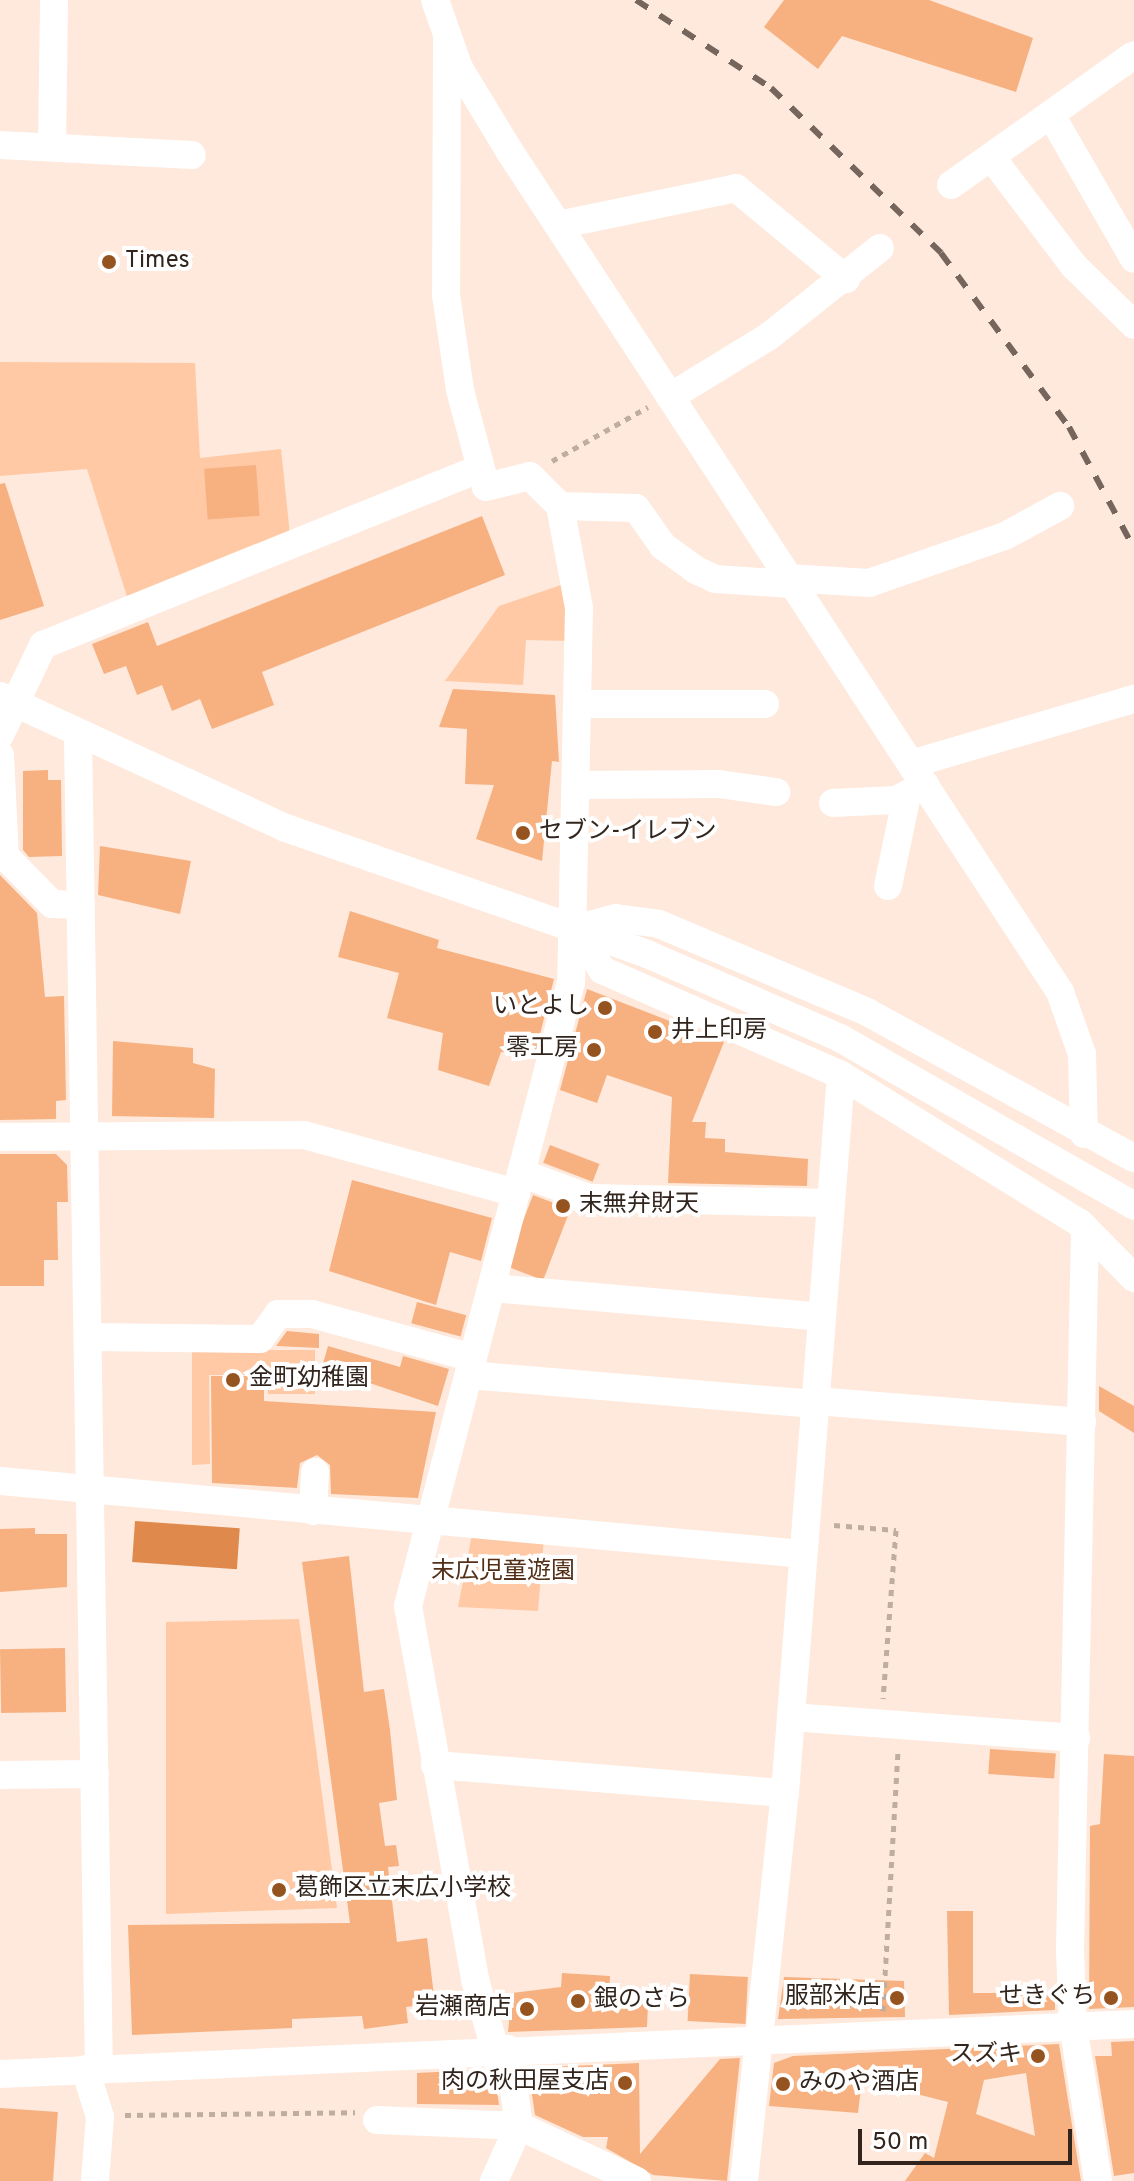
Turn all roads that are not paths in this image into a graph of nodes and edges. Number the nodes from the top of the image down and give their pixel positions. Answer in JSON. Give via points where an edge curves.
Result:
{"nodes":[{"id":1,"x":54,"y":0,"type":"edge"},
{"id":2,"x":435,"y":0,"type":"edge"},
{"id":3,"x":447,"y":40,"type":"junction"},
{"id":4,"x":1134,"y":55,"type":"edge"},
{"id":5,"x":1051,"y":115,"type":"junction"},
{"id":6,"x":0,"y":145,"type":"edge"},
{"id":7,"x":52,"y":147,"type":"junction"},
{"id":8,"x":192,"y":155,"type":"dead end"},
{"id":9,"x":992,"y":158,"type":"junction"},
{"id":10,"x":951,"y":185,"type":"dead end"},
{"id":11,"x":558,"y":225,"type":"junction"},
{"id":12,"x":880,"y":248,"type":"dead end"},
{"id":13,"x":1134,"y":259,"type":"edge"},
{"id":14,"x":846,"y":279,"type":"junction"},
{"id":15,"x":1134,"y":325,"type":"edge"},
{"id":16,"x":670,"y":397,"type":"junction"},
{"id":17,"x":479,"y":469,"type":"junction"},
{"id":18,"x":560,"y":506,"type":"junction"},
{"id":19,"x":1060,"y":506,"type":"dead end"},
{"id":20,"x":790,"y":581,"type":"junction"},
{"id":21,"x":5,"y":699,"type":"edge"},
{"id":22,"x":1134,"y":699,"type":"edge"},
{"id":23,"x":578,"y":704,"type":"junction"},
{"id":24,"x":765,"y":704,"type":"dead end"},
{"id":25,"x":0,"y":735,"type":"edge"},
{"id":26,"x":78,"y":737,"type":"junction"},
{"id":27,"x":0,"y":755,"type":"edge"},
{"id":28,"x":914,"y":781,"type":"junction"},
{"id":29,"x":577,"y":785,"type":"junction"},
{"id":30,"x":776,"y":792,"type":"dead end"},
{"id":31,"x":833,"y":803,"type":"dead end"},
{"id":32,"x":888,"y":886,"type":"dead end"},
{"id":33,"x":81,"y":905,"type":"junction"},
{"id":34,"x":576,"y":929,"type":"junction"},
{"id":35,"x":841,"y":1075,"type":"junction"},
{"id":36,"x":1084,"y":1134,"type":"junction"},
{"id":37,"x":88,"y":1136,"type":"junction"},
{"id":38,"x":0,"y":1137,"type":"edge"},
{"id":39,"x":1134,"y":1158,"type":"edge"},
{"id":40,"x":519,"y":1183,"type":"junction"},
{"id":41,"x":830,"y":1203,"type":"junction"},
{"id":42,"x":1134,"y":1206,"type":"edge"},
{"id":43,"x":1083,"y":1225,"type":"junction"},
{"id":44,"x":1134,"y":1278,"type":"edge"},
{"id":45,"x":492,"y":1288,"type":"junction"},
{"id":46,"x":821,"y":1317,"type":"junction"},
{"id":47,"x":91,"y":1337,"type":"junction"},
{"id":48,"x":471,"y":1367,"type":"junction"},
{"id":49,"x":815,"y":1402,"type":"junction"},
{"id":50,"x":1082,"y":1422,"type":"junction"},
{"id":51,"x":315,"y":1472,"type":"dead end"},
{"id":52,"x":0,"y":1481,"type":"edge"},
{"id":53,"x":94,"y":1490,"type":"junction"},
{"id":54,"x":313,"y":1511,"type":"junction"},
{"id":55,"x":427,"y":1521,"type":"junction"},
{"id":56,"x":803,"y":1554,"type":"junction"},
{"id":57,"x":791,"y":1717,"type":"junction"},
{"id":58,"x":1076,"y":1738,"type":"junction"},
{"id":59,"x":435,"y":1765,"type":"junction"},
{"id":60,"x":95,"y":1774,"type":"junction"},
{"id":61,"x":0,"y":1775,"type":"edge"},
{"id":62,"x":785,"y":1793,"type":"junction"},
{"id":63,"x":1134,"y":2024,"type":"edge"},
{"id":64,"x":1073,"y":2025,"type":"junction"},
{"id":65,"x":763,"y":2037,"type":"junction"},
{"id":66,"x":501,"y":2049,"type":"junction"},
{"id":67,"x":92,"y":2068,"type":"junction"},
{"id":68,"x":0,"y":2074,"type":"edge"},
{"id":69,"x":375,"y":2116,"type":"road end"},
{"id":70,"x":519,"y":2126,"type":"junction"},
{"id":71,"x":602,"y":2171,"type":"edge"},
{"id":72,"x":95,"y":2181,"type":"edge"},
{"id":73,"x":494,"y":2181,"type":"edge"},
{"id":74,"x":637,"y":2181,"type":"edge"},
{"id":75,"x":744,"y":2181,"type":"edge"},
{"id":76,"x":1098,"y":2181,"type":"edge"}],
"edges":[{"from":1,"to":7,"type":"street"},
{"from":2,"to":3,"type":"street"},
{"from":3,"to":11,"type":"street"},
{"from":3,"to":17,"type":"street","via":[[446,295]]},
{"from":4,"to":5,"type":"street"},
{"from":5,"to":9,"type":"street"},
{"from":5,"to":13,"type":"street"},
{"from":6,"to":7,"type":"street"},
{"from":7,"to":8,"type":"street"},
{"from":9,"to":10,"type":"street"},
{"from":9,"to":15,"type":"street","via":[[1074,266]]},
{"from":11,"to":14,"type":"street","via":[[736,188]]},
{"from":11,"to":16,"type":"street"},
{"from":12,"to":14,"type":"street"},
{"from":14,"to":16,"type":"street"},
{"from":16,"to":20,"type":"street"},
{"from":17,"to":18,"type":"street","via":[[486,487],[530,476]]},
{"from":17,"to":21,"type":"street","via":[[43,645]]},
{"from":18,"to":20,"type":"street","via":[[636,508],[663,546],[696,570],[715,579]]},
{"from":18,"to":23,"type":"street","via":[[579,608]]},
{"from":19,"to":20,"type":"street","via":[[1005,536],[869,583]]},
{"from":20,"to":28,"type":"street"},
{"from":21,"to":25,"type":"street"},
{"from":21,"to":26,"type":"street"},
{"from":22,"to":28,"type":"street"},
{"from":23,"to":24,"type":"street"},
{"from":23,"to":29,"type":"street"},
{"from":26,"to":33,"type":"street"},
{"from":26,"to":34,"type":"street","via":[[283,827]]},
{"from":27,"to":33,"type":"street","via":[[5,856],[52,904]]},
{"from":28,"to":31,"type":"street"},
{"from":28,"to":32,"type":"street"},
{"from":28,"to":36,"type":"street","via":[[1074,1022],[1086,1084]]},
{"from":29,"to":30,"type":"street","via":[[719,784]]},
{"from":29,"to":34,"type":"street"},
{"from":33,"to":37,"type":"street"},
{"from":34,"to":35,"type":"street","via":[[602,970],[633,988]]},
{"from":34,"to":36,"type":"street","via":[[616,918],[659,924],[867,1012]]},
{"from":34,"to":40,"type":"street","via":[[571,982]]},
{"from":34,"to":42,"type":"street","via":[[872,1053]]},
{"from":35,"to":41,"type":"street"},
{"from":35,"to":43,"type":"street"},
{"from":36,"to":39,"type":"street"},
{"from":36,"to":43,"type":"street"},
{"from":37,"to":38,"type":"street"},
{"from":37,"to":40,"type":"street","via":[[304,1135]]},
{"from":37,"to":47,"type":"street"},
{"from":40,"to":41,"type":"street","via":[[589,1198]]},
{"from":40,"to":45,"type":"street"},
{"from":41,"to":46,"type":"street"},
{"from":43,"to":44,"type":"street"},
{"from":43,"to":50,"type":"street"},
{"from":45,"to":46,"type":"street"},
{"from":45,"to":48,"type":"street"},
{"from":46,"to":49,"type":"street"},
{"from":47,"to":48,"type":"street","via":[[260,1339],[278,1314],[312,1314]]},
{"from":47,"to":53,"type":"street"},
{"from":48,"to":49,"type":"street"},
{"from":48,"to":55,"type":"street"},
{"from":49,"to":50,"type":"street"},
{"from":49,"to":56,"type":"street"},
{"from":50,"to":58,"type":"street"},
{"from":51,"to":54,"type":"street"},
{"from":52,"to":53,"type":"street"},
{"from":53,"to":54,"type":"street"},
{"from":53,"to":60,"type":"street"},
{"from":54,"to":55,"type":"street"},
{"from":55,"to":56,"type":"street"},
{"from":55,"to":59,"type":"street","via":[[408,1606]]},
{"from":56,"to":57,"type":"street"},
{"from":57,"to":58,"type":"street"},
{"from":57,"to":62,"type":"street"},
{"from":58,"to":64,"type":"street"},
{"from":59,"to":62,"type":"street"},
{"from":59,"to":66,"type":"street","via":[[475,1980]]},
{"from":60,"to":61,"type":"street"},
{"from":60,"to":67,"type":"street"},
{"from":62,"to":65,"type":"street"},
{"from":63,"to":64,"type":"street"},
{"from":64,"to":65,"type":"street"},
{"from":64,"to":76,"type":"street"},
{"from":65,"to":66,"type":"street"},
{"from":65,"to":75,"type":"street"},
{"from":66,"to":67,"type":"street"},
{"from":66,"to":70,"type":"street"},
{"from":67,"to":68,"type":"street"},
{"from":67,"to":72,"type":"street","via":[[100,2117]]},
{"from":69,"to":70,"type":"street"},
{"from":70,"to":71,"type":"street"},
{"from":70,"to":73,"type":"street"},
{"from":71,"to":74,"type":"street"}]}
